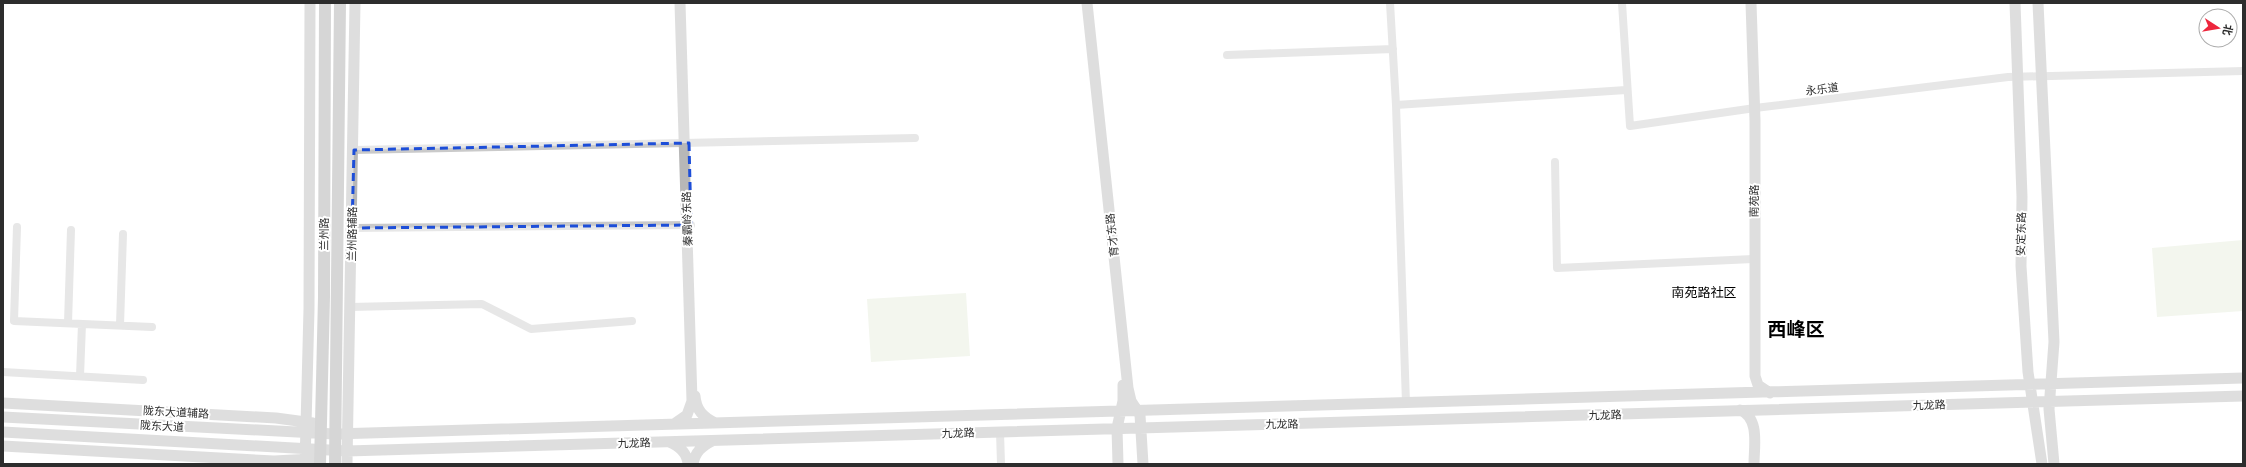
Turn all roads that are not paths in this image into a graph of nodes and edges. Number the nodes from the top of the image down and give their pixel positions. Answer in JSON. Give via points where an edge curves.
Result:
{"nodes":[{"id":1,"x":310,"y":3,"type":"edge"},
{"id":2,"x":325,"y":3,"type":"edge"},
{"id":3,"x":340,"y":3,"type":"edge"},
{"id":4,"x":355,"y":3,"type":"edge"},
{"id":5,"x":680,"y":3,"type":"edge"},
{"id":6,"x":684,"y":3,"type":"edge"},
{"id":7,"x":1082,"y":3,"type":"edge"},
{"id":8,"x":1087,"y":3,"type":"edge"},
{"id":9,"x":1390,"y":3,"type":"edge"},
{"id":10,"x":1622,"y":3,"type":"edge"},
{"id":11,"x":1747,"y":3,"type":"edge"},
{"id":12,"x":1751,"y":3,"type":"edge"},
{"id":13,"x":2015,"y":3,"type":"edge"},
{"id":14,"x":2038,"y":3,"type":"edge"},
{"id":15,"x":1393,"y":49,"type":"junction"},
{"id":16,"x":1227,"y":55,"type":"dead end"},
{"id":17,"x":2243,"y":71,"type":"edge"},
{"id":18,"x":2018,"y":77,"type":"junction"},
{"id":19,"x":2042,"y":77,"type":"junction"},
{"id":20,"x":1626,"y":90,"type":"junction"},
{"id":21,"x":1396,"y":105,"type":"junction"},
{"id":22,"x":1753,"y":109,"type":"junction"},
{"id":23,"x":915,"y":138,"type":"dead end"},
{"id":24,"x":687,"y":143,"type":"junction"},
{"id":25,"x":354,"y":150,"type":"junction"},
{"id":26,"x":1555,"y":162,"type":"dead end"},
{"id":27,"x":689,"y":225,"type":"junction"},
{"id":28,"x":17,"y":227,"type":"dead end"},
{"id":29,"x":352,"y":228,"type":"junction"},
{"id":30,"x":71,"y":230,"type":"dead end"},
{"id":31,"x":123,"y":234,"type":"dead end"},
{"id":32,"x":1752,"y":259,"type":"junction"},
{"id":33,"x":350,"y":307,"type":"junction"},
{"id":34,"x":632,"y":321,"type":"dead end"},
{"id":35,"x":68,"y":323,"type":"junction"},
{"id":36,"x":82,"y":324,"type":"junction"},
{"id":37,"x":120,"y":325,"type":"junction"},
{"id":38,"x":152,"y":326,"type":"dead end"},
{"id":39,"x":3,"y":372,"type":"edge"},
{"id":40,"x":80,"y":376,"type":"junction"},
{"id":41,"x":2243,"y":378,"type":"edge"},
{"id":42,"x":143,"y":380,"type":"dead end"},
{"id":43,"x":2051,"y":384,"type":"junction"},
{"id":44,"x":2030,"y":385,"type":"junction"},
{"id":45,"x":1770,"y":393,"type":"junction"},
{"id":46,"x":1740,"y":394,"type":"junction"},
{"id":47,"x":2243,"y":396,"type":"edge"},
{"id":48,"x":2032,"y":402,"type":"junction"},
{"id":49,"x":2050,"y":402,"type":"junction"},
{"id":50,"x":3,"y":403,"type":"edge"},
{"id":51,"x":1406,"y":403,"type":"junction"},
{"id":52,"x":1770,"y":409,"type":"junction"},
{"id":53,"x":1740,"y":410,"type":"junction"},
{"id":54,"x":1120,"y":411,"type":"junction"},
{"id":55,"x":1138,"y":411,"type":"junction"},
{"id":56,"x":3,"y":417,"type":"edge"},
{"id":57,"x":306,"y":422,"type":"junction"},
{"id":58,"x":716,"y":423,"type":"junction"},
{"id":59,"x":671,"y":425,"type":"junction"},
{"id":60,"x":1142,"y":427,"type":"junction"},
{"id":61,"x":1117,"y":428,"type":"junction"},
{"id":62,"x":320,"y":429,"type":"junction"},
{"id":63,"x":3,"y":432,"type":"edge"},
{"id":64,"x":340,"y":432,"type":"junction"},
{"id":65,"x":1000,"y":432,"type":"junction"},
{"id":66,"x":306,"y":434,"type":"junction"},
{"id":67,"x":714,"y":440,"type":"junction"},
{"id":68,"x":668,"y":442,"type":"junction"},
{"id":69,"x":3,"y":446,"type":"edge"},
{"id":70,"x":305,"y":449,"type":"junction"},
{"id":71,"x":338,"y":455,"type":"edge"},
{"id":72,"x":320,"y":457,"type":"edge"},
{"id":73,"x":305,"y":462,"type":"edge"},
{"id":74,"x":348,"y":464,"type":"edge"},
{"id":75,"x":688,"y":464,"type":"edge"},
{"id":76,"x":693,"y":464,"type":"edge"},
{"id":77,"x":1001,"y":464,"type":"edge"},
{"id":78,"x":1118,"y":464,"type":"edge"},
{"id":79,"x":1143,"y":464,"type":"edge"},
{"id":80,"x":1754,"y":464,"type":"edge"},
{"id":81,"x":1758,"y":464,"type":"edge"},
{"id":82,"x":2042,"y":464,"type":"edge"},
{"id":83,"x":2054,"y":464,"type":"edge"}],
"edges":[{"from":1,"to":57,"type":"main road"},
{"from":2,"to":62,"type":"main road","name":"兰州路","via":[[325,219]]},
{"from":3,"to":64,"type":"main road","name":"兰州路"},
{"from":4,"to":25,"type":"main road","name":"兰州路辅路"},
{"from":5,"to":24,"type":"main road","name":"秦霸岭东路"},
{"from":6,"to":24,"type":"main road","name":"秦霸岭东路"},
{"from":7,"to":54,"type":"main road","name":"育才东路","via":[[1123,389]]},
{"from":8,"to":55,"type":"main road","name":"育才东路","via":[[1128,388]]},
{"from":9,"to":15,"type":"street"},
{"from":10,"to":20,"type":"street"},
{"from":11,"to":22,"type":"main road","name":"南苑路"},
{"from":12,"to":22,"type":"main road","name":"南苑路"},
{"from":13,"to":18,"type":"main road","name":"安定东路"},
{"from":14,"to":19,"type":"main road"},
{"from":15,"to":16,"type":"street"},
{"from":15,"to":21,"type":"street"},
{"from":17,"to":19,"type":"street","name":"永乐道"},
{"from":18,"to":19,"type":"street","name":"永乐道"},
{"from":18,"to":22,"type":"street","name":"永乐道"},
{"from":18,"to":44,"type":"main road","name":"安定东路","via":[[2022,197],[2021,266]]},
{"from":19,"to":43,"type":"main road","via":[[2054,342]]},
{"from":20,"to":21,"type":"street"},
{"from":20,"to":22,"type":"street","name":"永乐道","via":[[1630,126]]},
{"from":21,"to":51,"type":"street"},
{"from":22,"to":32,"type":"main road","name":"南苑路"},
{"from":23,"to":24,"type":"street"},
{"from":24,"to":25,"type":"street"},
{"from":24,"to":27,"type":"main road","name":"秦霸岭东路"},
{"from":25,"to":29,"type":"main road","name":"兰州路辅路"},
{"from":26,"to":32,"type":"street","via":[[1557,268]]},
{"from":27,"to":29,"type":"street"},
{"from":27,"to":58,"type":"main road","name":"秦霸岭东路","via":[[696,401],[702,415]]},
{"from":27,"to":59,"type":"main road","name":"秦霸岭东路","via":[[692,401],[687,415],[678,423]]},
{"from":28,"to":35,"type":"street","via":[[14,321]]},
{"from":29,"to":33,"type":"main road","name":"兰州路辅路"},
{"from":30,"to":35,"type":"street"},
{"from":31,"to":37,"type":"street"},
{"from":32,"to":45,"type":"main road","name":"南苑路","via":[[1755,376],[1758,385]]},
{"from":32,"to":46,"type":"main road","name":"南苑路","via":[[1751,382],[1747,390]]},
{"from":33,"to":34,"type":"street","via":[[482,304],[531,329]]},
{"from":33,"to":64,"type":"main road","name":"兰州路辅路"},
{"from":35,"to":36,"type":"street"},
{"from":36,"to":37,"type":"street"},
{"from":36,"to":40,"type":"street"},
{"from":37,"to":38,"type":"street"},
{"from":39,"to":40,"type":"street"},
{"from":40,"to":42,"type":"street"},
{"from":41,"to":43,"type":"main road","name":"九龙路"},
{"from":43,"to":44,"type":"main road","name":"九龙路"},
{"from":43,"to":49,"type":"main road"},
{"from":44,"to":45,"type":"main road","name":"九龙路"},
{"from":44,"to":48,"type":"main road","name":"安定东路"},
{"from":45,"to":46,"type":"main road","name":"九龙路"},
{"from":46,"to":51,"type":"main road","name":"九龙路"},
{"from":47,"to":49,"type":"main road","name":"九龙路"},
{"from":48,"to":49,"type":"main road","name":"九龙路"},
{"from":48,"to":52,"type":"main road","name":"九龙路"},
{"from":48,"to":82,"type":"main road","name":"安定东路"},
{"from":49,"to":83,"type":"main road"},
{"from":50,"to":57,"type":"main road","name":"陇东大道辅路","via":[[276,418]]},
{"from":51,"to":55,"type":"main road","name":"九龙路"},
{"from":52,"to":53,"type":"main road","name":"九龙路"},
{"from":52,"to":81,"type":"main road","via":[[1758,424]]},
{"from":53,"to":60,"type":"main road","name":"九龙路"},
{"from":53,"to":80,"type":"main road","via":[[1749,415],[1753,422]]},
{"from":54,"to":55,"type":"main road","name":"九龙路"},
{"from":54,"to":58,"type":"main road","name":"九龙路"},
{"from":54,"to":61,"type":"main road","name":"育才东路"},
{"from":55,"to":60,"type":"main road","name":"育才东路"},
{"from":56,"to":66,"type":"main road","name":"陇东大道"},
{"from":57,"to":62,"type":"main road","name":"陇东大道辅路"},
{"from":57,"to":66,"type":"main road"},
{"from":58,"to":59,"type":"main road","name":"九龙路"},
{"from":59,"to":64,"type":"main road","name":"九龙路"},
{"from":60,"to":61,"type":"main road","name":"九龙路"},
{"from":60,"to":79,"type":"main road","name":"育才东路"},
{"from":61,"to":65,"type":"main road","name":"九龙路"},
{"from":61,"to":78,"type":"main road","name":"育才东路"},
{"from":62,"to":64,"type":"main road","name":"陇东大道辅路"},
{"from":62,"to":66,"type":"main road","name":"陇东大道"},
{"from":62,"to":72,"type":"main road","name":"兰州路"},
{"from":63,"to":70,"type":"main road","name":"陇东大道"},
{"from":64,"to":71,"type":"main road","name":"兰州路"},
{"from":65,"to":67,"type":"main road","name":"九龙路"},
{"from":65,"to":77,"type":"street"},
{"from":66,"to":70,"type":"main road"},
{"from":67,"to":68,"type":"main road","name":"九龙路"},
{"from":67,"to":76,"type":"main road","via":[[697,452]]},
{"from":68,"to":71,"type":"main road","name":"九龙路"},
{"from":68,"to":75,"type":"main road","via":[[682,449]]},
{"from":69,"to":73,"type":"main road"},
{"from":70,"to":72,"type":"main road","name":"陇东大道"},
{"from":70,"to":73,"type":"main road"},
{"from":71,"to":72,"type":"main road","name":"九龙路"},
{"from":71,"to":74,"type":"main road"},
{"from":72,"to":73,"type":"main road"}]}
